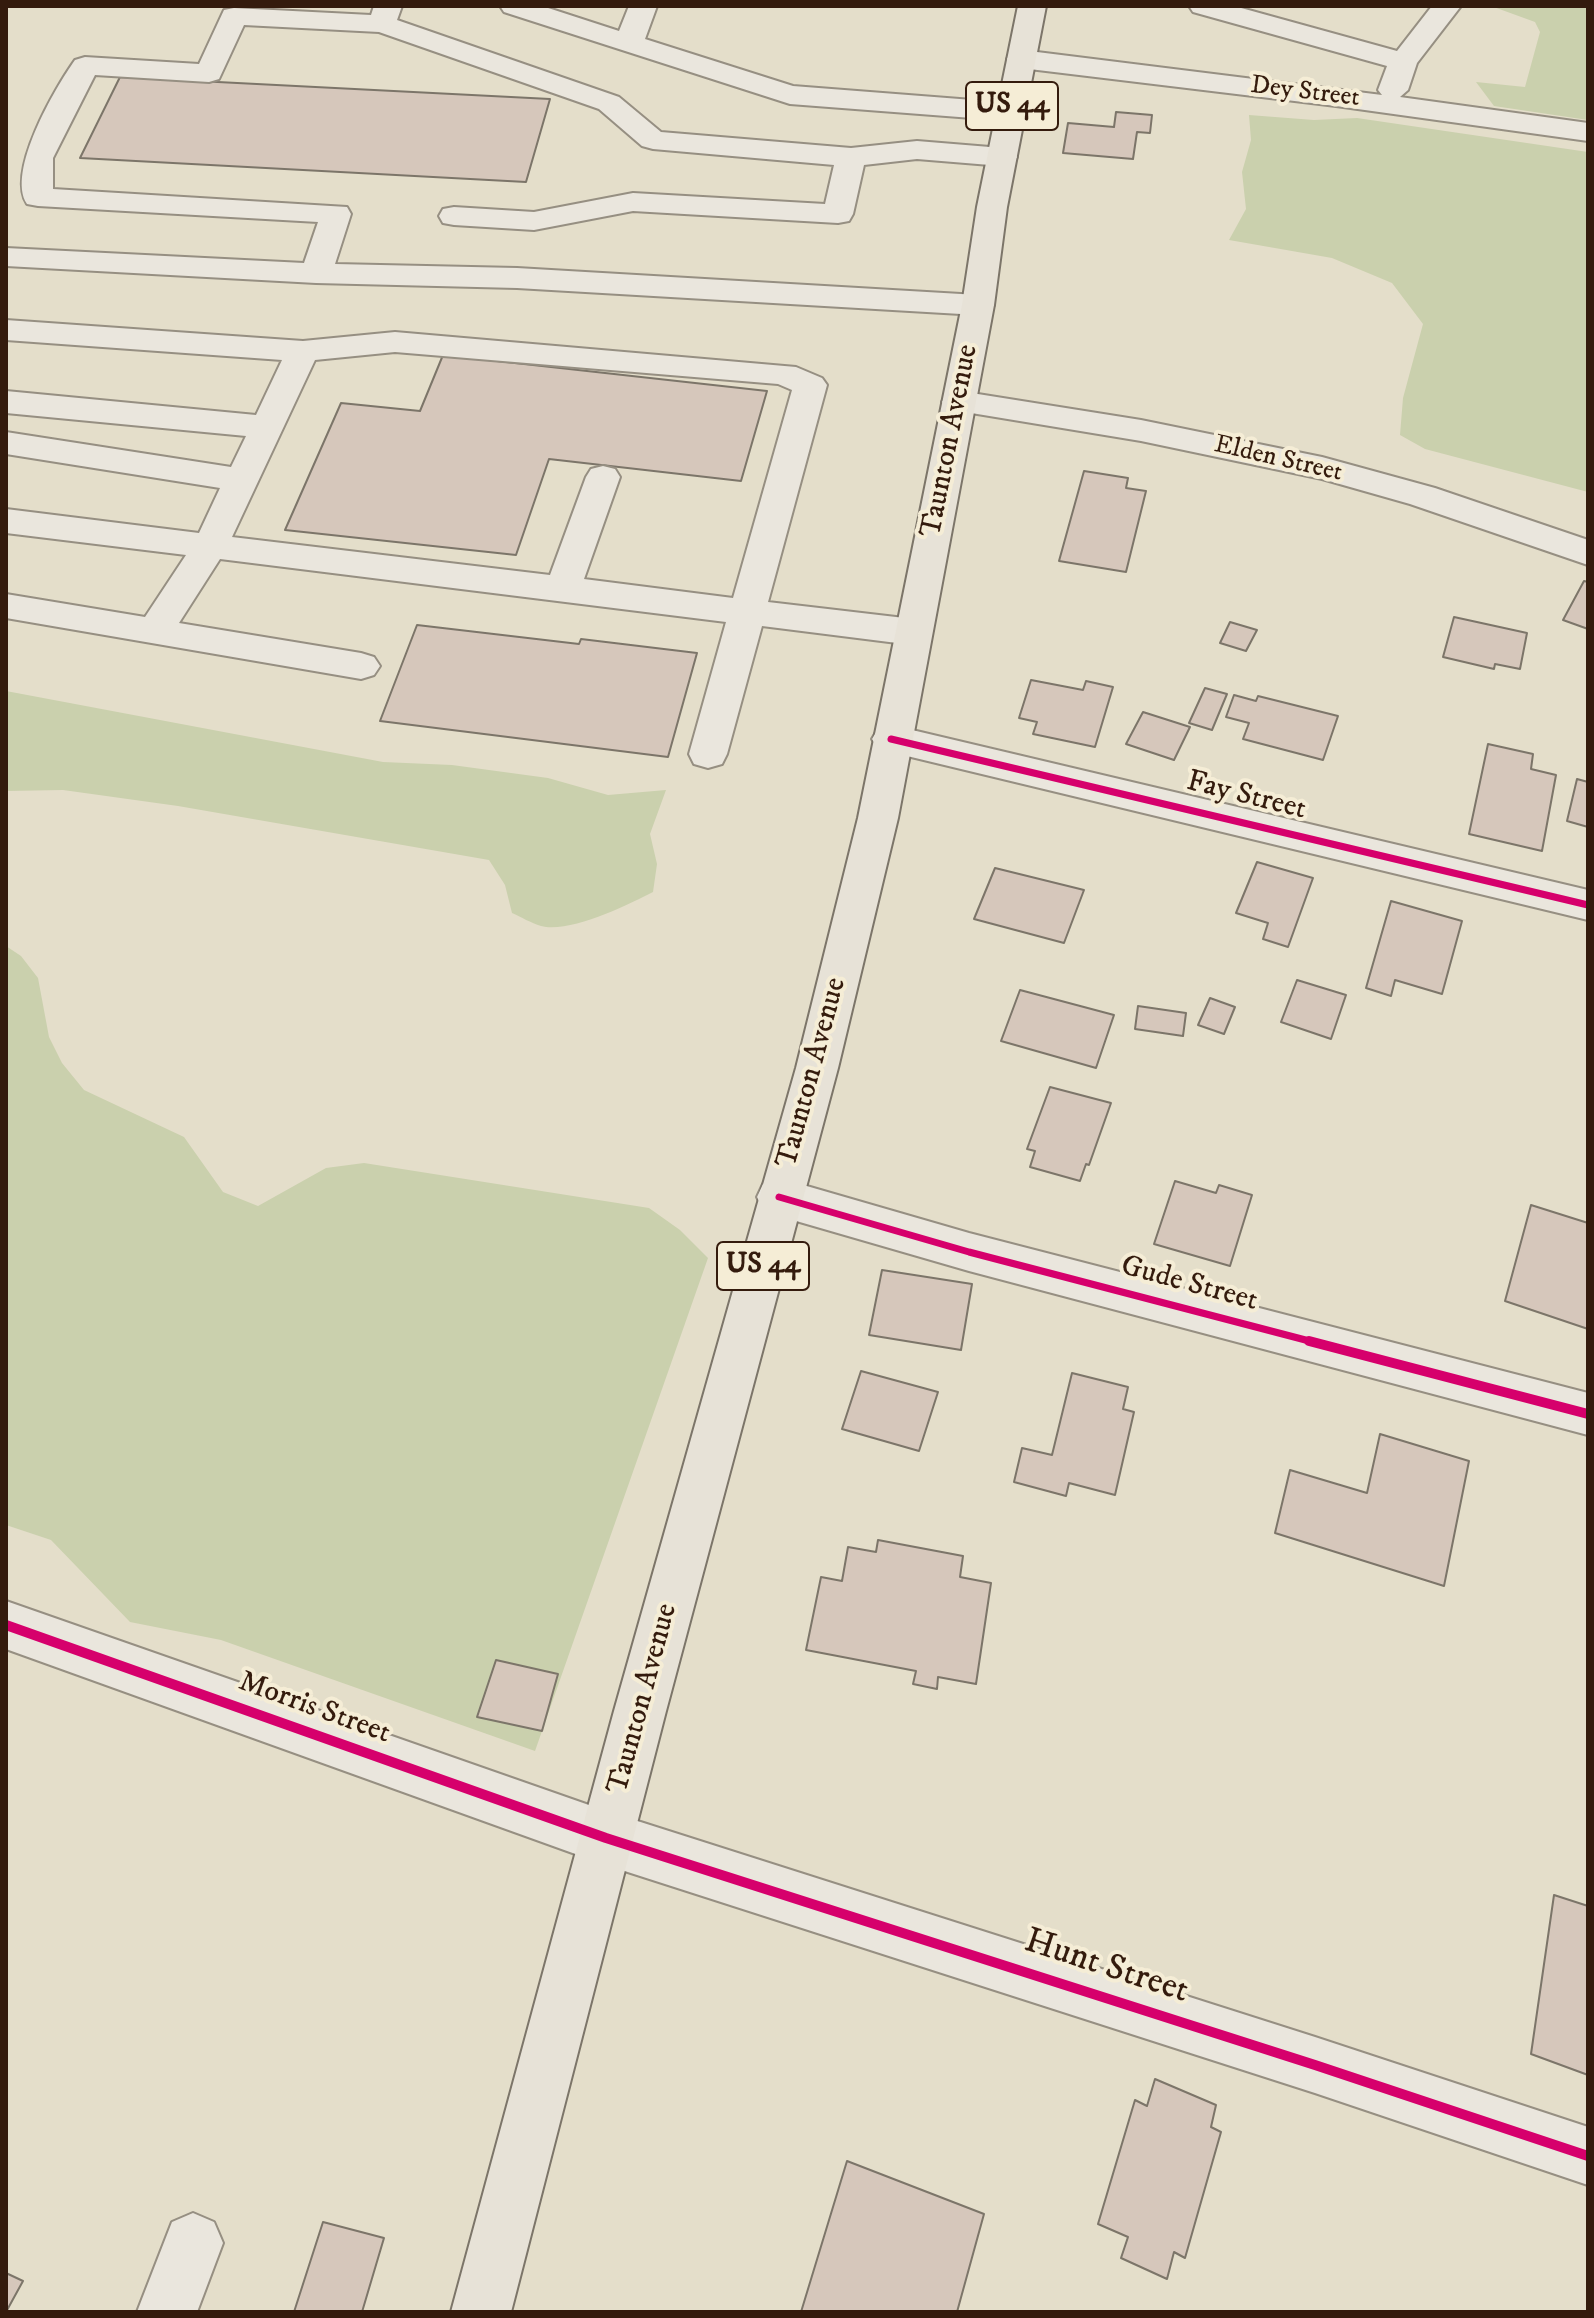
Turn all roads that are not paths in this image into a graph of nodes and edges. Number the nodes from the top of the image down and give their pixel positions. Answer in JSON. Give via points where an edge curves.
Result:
{"nodes":[{"id":1,"x":514,"y":6,"type":"edge"},
{"id":2,"x":643,"y":6,"type":"edge"},
{"id":3,"x":1032,"y":6,"type":"edge"},
{"id":4,"x":1203,"y":6,"type":"edge"},
{"id":5,"x":1444,"y":7,"type":"edge"},
{"id":6,"x":385,"y":15,"type":"edge"},
{"id":7,"x":629,"y":43,"type":"junction"},
{"id":8,"x":1021,"y":59,"type":"junction"},
{"id":9,"x":1403,"y":62,"type":"junction"},
{"id":10,"x":1387,"y":104,"type":"junction"},
{"id":11,"x":1011,"y":112,"type":"junction"},
{"id":12,"x":1588,"y":132,"type":"edge"},
{"id":13,"x":851,"y":157,"type":"junction"},
{"id":14,"x":1002,"y":157,"type":"junction"},
{"id":15,"x":643,"y":171,"type":"junction"},
{"id":16,"x":454,"y":216,"type":"dead end"},
{"id":17,"x":534,"y":221,"type":"junction"},
{"id":18,"x":81,"y":230,"type":"junction"},
{"id":19,"x":6,"y":257,"type":"edge"},
{"id":20,"x":316,"y":273,"type":"junction"},
{"id":21,"x":517,"y":278,"type":"junction"},
{"id":22,"x":978,"y":305,"type":"junction"},
{"id":23,"x":6,"y":330,"type":"edge"},
{"id":24,"x":303,"y":351,"type":"junction"},
{"id":25,"x":6,"y":402,"type":"edge"},
{"id":26,"x":959,"y":402,"type":"junction"},
{"id":27,"x":267,"y":427,"type":"junction"},
{"id":28,"x":6,"y":443,"type":"edge"},
{"id":29,"x":603,"y":477,"type":"dead end"},
{"id":30,"x":242,"y":480,"type":"junction"},
{"id":31,"x":6,"y":521,"type":"edge"},
{"id":32,"x":210,"y":546,"type":"junction"},
{"id":33,"x":1588,"y":553,"type":"edge"},
{"id":34,"x":563,"y":589,"type":"junction"},
{"id":35,"x":6,"y":606,"type":"edge"},
{"id":36,"x":749,"y":612,"type":"junction"},
{"id":37,"x":156,"y":629,"type":"junction"},
{"id":38,"x":913,"y":632,"type":"junction"},
{"id":39,"x":361,"y":666,"type":"dead end"},
{"id":40,"x":891,"y":739,"type":"junction"},
{"id":41,"x":708,"y":754,"type":"dead end"},
{"id":42,"x":1588,"y":905,"type":"edge"},
{"id":43,"x":779,"y":1197,"type":"junction"},
{"id":44,"x":1588,"y":1414,"type":"edge"},
{"id":45,"x":6,"y":1625,"type":"edge"},
{"id":46,"x":606,"y":1838,"type":"junction"},
{"id":47,"x":1588,"y":2156,"type":"edge"},
{"id":48,"x":193,"y":2243,"type":"dead end"},
{"id":49,"x":167,"y":2312,"type":"edge"},
{"id":50,"x":481,"y":2312,"type":"edge"}],
"edges":[{"from":1,"to":7,"type":"street"},
{"from":2,"to":7,"type":"street"},
{"from":3,"to":8,"type":"highway","name":"Taunton Avenue","number":"US 44"},
{"from":4,"to":9,"type":"street"},
{"from":5,"to":9,"type":"street"},
{"from":6,"to":15,"type":"street","via":[[609,103]]},
{"from":6,"to":18,"type":"street","via":[[234,16],[209,73],[85,66],[38,158],[38,197]]},
{"from":7,"to":11,"type":"street","via":[[790,95]]},
{"from":8,"to":10,"type":"street","name":"Dey Street"},
{"from":8,"to":11,"type":"highway","name":"Taunton Avenue","number":"US 44"},
{"from":9,"to":10,"type":"street"},
{"from":10,"to":12,"type":"street","name":"Dey Street"},
{"from":11,"to":14,"type":"highway","name":"Taunton Avenue","number":"US 44"},
{"from":13,"to":14,"type":"street","via":[[917,150]]},
{"from":13,"to":15,"type":"street"},
{"from":13,"to":15,"type":"street","via":[[838,214]]},
{"from":14,"to":22,"type":"highway","name":"Taunton Avenue","number":"US 44"},
{"from":15,"to":17,"type":"street"},
{"from":16,"to":17,"type":"street"},
{"from":17,"to":21,"type":"street"},
{"from":18,"to":19,"type":"street"},
{"from":18,"to":20,"type":"street"},
{"from":18,"to":20,"type":"street","via":[[336,214]]},
{"from":20,"to":21,"type":"street"},
{"from":21,"to":22,"type":"street"},
{"from":22,"to":26,"type":"highway","name":"Taunton Avenue","number":"US 44"},
{"from":23,"to":24,"type":"street"},
{"from":24,"to":27,"type":"street"},
{"from":24,"to":36,"type":"street","via":[[395,342],[784,374],[810,385]]},
{"from":25,"to":27,"type":"street"},
{"from":26,"to":33,"type":"street","name":"Elden Street","via":[[1112,424],[1324,468]]},
{"from":26,"to":38,"type":"highway","name":"Taunton Avenue","number":"US 44"},
{"from":27,"to":30,"type":"street"},
{"from":28,"to":30,"type":"street"},
{"from":29,"to":34,"type":"street"},
{"from":30,"to":32,"type":"street"},
{"from":31,"to":32,"type":"street"},
{"from":32,"to":34,"type":"street"},
{"from":32,"to":37,"type":"street"},
{"from":34,"to":36,"type":"street"},
{"from":35,"to":37,"type":"street"},
{"from":36,"to":38,"type":"street"},
{"from":36,"to":41,"type":"street"},
{"from":37,"to":39,"type":"street"},
{"from":38,"to":40,"type":"highway","name":"Taunton Avenue","number":"US 44"},
{"from":40,"to":42,"type":"street","name":"Fay Street"},
{"from":40,"to":43,"type":"highway","name":"Taunton Avenue","number":"US 44","via":[[875,832]]},
{"from":43,"to":44,"type":"street","name":"Gude Street"},
{"from":43,"to":46,"type":"highway","name":"Taunton Avenue","number":"US 44"},
{"from":45,"to":46,"type":"street","name":"Morris Street"},
{"from":46,"to":47,"type":"street","name":"Hunt Street"},
{"from":46,"to":50,"type":"highway","name":"Taunton Avenue","number":"US 44"},
{"from":48,"to":49,"type":"street"}]}
